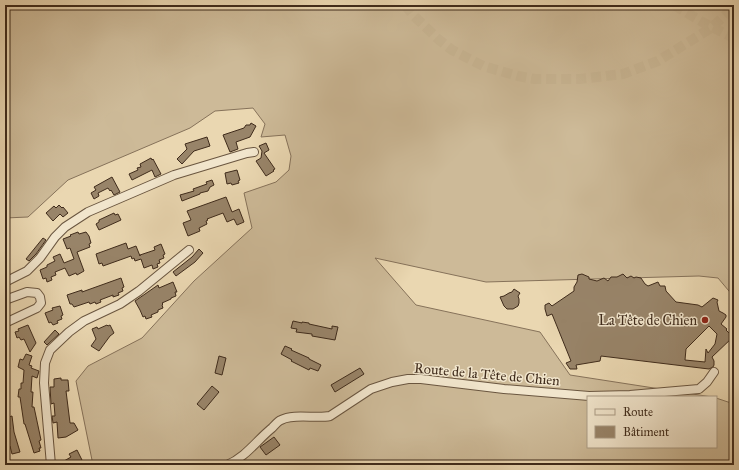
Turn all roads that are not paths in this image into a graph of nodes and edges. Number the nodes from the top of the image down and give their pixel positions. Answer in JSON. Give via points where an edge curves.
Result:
{"nodes":[{"id":1,"x":254,"y":152,"type":"dead end"},
{"id":2,"x":189,"y":250,"type":"dead end"},
{"id":3,"x":5,"y":282,"type":"edge"},
{"id":4,"x":5,"y":300,"type":"edge"},
{"id":5,"x":5,"y":323,"type":"edge"},
{"id":6,"x":714,"y":372,"type":"dead end"},
{"id":7,"x":51,"y":465,"type":"edge"},
{"id":8,"x":227,"y":465,"type":"edge"}],
"edges":[{"from":1,"to":3,"type":"street","via":[[174,175],[88,212],[65,227],[27,271]]},
{"from":2,"to":7,"type":"street","via":[[139,291],[120,304],[84,321],[50,350],[45,363],[44,383]]},
{"from":4,"to":5,"type":"street","via":[[27,292],[37,293],[41,303],[37,308]]},
{"from":6,"to":8,"type":"street","name":"Route de la Tête de Chien","via":[[699,389],[611,396],[408,379],[371,389],[330,416],[293,417],[281,420],[235,462]]}]}
